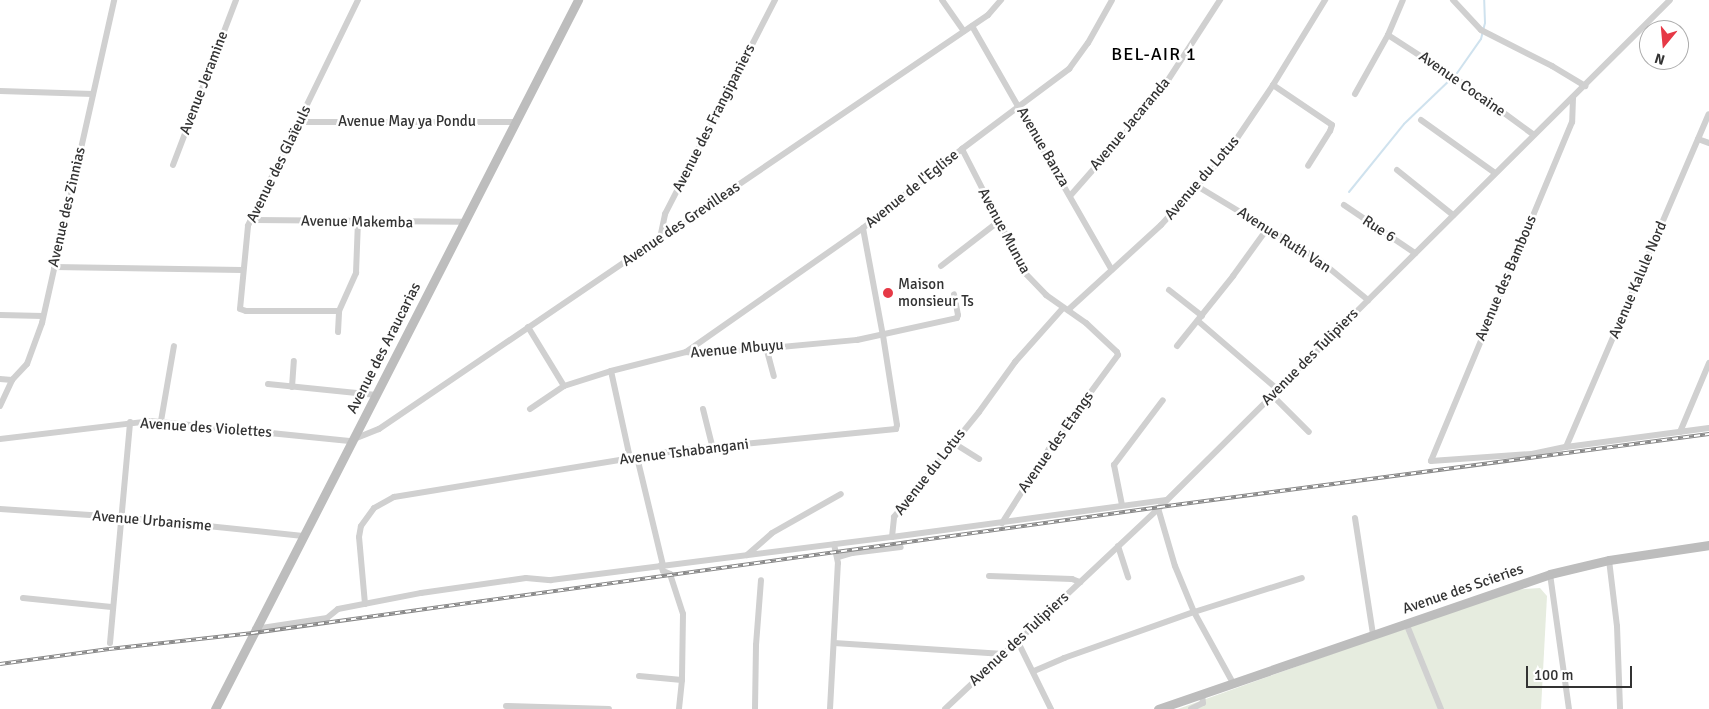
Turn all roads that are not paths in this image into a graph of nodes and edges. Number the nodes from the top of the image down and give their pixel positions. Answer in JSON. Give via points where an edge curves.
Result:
{"nodes":[{"id":1,"x":114,"y":0,"type":"edge"},
{"id":2,"x":236,"y":0,"type":"edge"},
{"id":3,"x":358,"y":0,"type":"edge"},
{"id":4,"x":578,"y":0,"type":"edge"},
{"id":5,"x":775,"y":0,"type":"edge"},
{"id":6,"x":942,"y":0,"type":"edge"},
{"id":7,"x":1001,"y":0,"type":"edge"},
{"id":8,"x":1112,"y":0,"type":"edge"},
{"id":9,"x":1220,"y":0,"type":"edge"},
{"id":10,"x":1326,"y":0,"type":"edge"},
{"id":11,"x":1403,"y":0,"type":"edge"},
{"id":12,"x":1453,"y":0,"type":"edge"},
{"id":13,"x":1670,"y":0,"type":"edge"},
{"id":14,"x":972,"y":26,"type":"junction"},
{"id":15,"x":964,"y":31,"type":"junction"},
{"id":16,"x":1388,"y":35,"type":"junction"},
{"id":17,"x":1273,"y":85,"type":"junction"},
{"id":18,"x":1585,"y":86,"type":"junction"},
{"id":19,"x":0,"y":91,"type":"edge"},
{"id":20,"x":93,"y":94,"type":"junction"},
{"id":21,"x":1355,"y":94,"type":"dead end"},
{"id":22,"x":1573,"y":98,"type":"junction"},
{"id":23,"x":1019,"y":106,"type":"junction"},
{"id":24,"x":1709,"y":114,"type":"edge"},
{"id":25,"x":1421,"y":120,"type":"dead end"},
{"id":26,"x":299,"y":122,"type":"junction"},
{"id":27,"x":515,"y":122,"type":"junction"},
{"id":28,"x":1534,"y":135,"type":"junction"},
{"id":29,"x":1698,"y":139,"type":"junction"},
{"id":30,"x":1709,"y":143,"type":"edge"},
{"id":31,"x":962,"y":150,"type":"junction"},
{"id":32,"x":173,"y":165,"type":"dead end"},
{"id":33,"x":1308,"y":166,"type":"dead end"},
{"id":34,"x":1397,"y":170,"type":"dead end"},
{"id":35,"x":1494,"y":173,"type":"junction"},
{"id":36,"x":1197,"y":186,"type":"junction"},
{"id":37,"x":1070,"y":196,"type":"junction"},
{"id":38,"x":1344,"y":205,"type":"dead end"},
{"id":39,"x":1453,"y":215,"type":"junction"},
{"id":40,"x":251,"y":220,"type":"junction"},
{"id":41,"x":999,"y":221,"type":"junction"},
{"id":42,"x":358,"y":222,"type":"junction"},
{"id":43,"x":463,"y":222,"type":"junction"},
{"id":44,"x":863,"y":228,"type":"junction"},
{"id":45,"x":1267,"y":229,"type":"junction"},
{"id":46,"x":660,"y":238,"type":"junction"},
{"id":47,"x":1415,"y":253,"type":"junction"},
{"id":48,"x":941,"y":266,"type":"dead end"},
{"id":49,"x":54,"y":267,"type":"junction"},
{"id":50,"x":242,"y":270,"type":"junction"},
{"id":51,"x":1112,"y":270,"type":"junction"},
{"id":52,"x":1169,"y":290,"type":"dead end"},
{"id":53,"x":954,"y":294,"type":"dead end"},
{"id":54,"x":1368,"y":300,"type":"junction"},
{"id":55,"x":1066,"y":309,"type":"junction"},
{"id":56,"x":339,"y":311,"type":"junction"},
{"id":57,"x":0,"y":315,"type":"edge"},
{"id":58,"x":43,"y":316,"type":"junction"},
{"id":59,"x":1200,"y":318,"type":"junction"},
{"id":60,"x":528,"y":327,"type":"junction"},
{"id":61,"x":338,"y":332,"type":"dead end"},
{"id":62,"x":883,"y":336,"type":"junction"},
{"id":63,"x":174,"y":346,"type":"dead end"},
{"id":64,"x":1178,"y":346,"type":"dead end"},
{"id":65,"x":766,"y":347,"type":"junction"},
{"id":66,"x":686,"y":352,"type":"junction"},
{"id":67,"x":294,"y":362,"type":"dead end"},
{"id":68,"x":1113,"y":363,"type":"joint"},
{"id":69,"x":1709,"y":364,"type":"edge"},
{"id":70,"x":611,"y":371,"type":"junction"},
{"id":71,"x":774,"y":376,"type":"dead end"},
{"id":72,"x":0,"y":379,"type":"edge"},
{"id":73,"x":12,"y":380,"type":"junction"},
{"id":74,"x":268,"y":384,"type":"dead end"},
{"id":75,"x":564,"y":386,"type":"junction"},
{"id":76,"x":292,"y":387,"type":"junction"},
{"id":77,"x":1278,"y":389,"type":"junction"},
{"id":78,"x":376,"y":395,"type":"junction"},
{"id":79,"x":1272,"y":395,"type":"junction"},
{"id":80,"x":1163,"y":400,"type":"dead end"},
{"id":81,"x":0,"y":406,"type":"edge"},
{"id":82,"x":530,"y":409,"type":"dead end"},
{"id":83,"x":703,"y":409,"type":"dead end"},
{"id":84,"x":161,"y":421,"type":"junction"},
{"id":85,"x":130,"y":422,"type":"junction"},
{"id":86,"x":1709,"y":428,"type":"edge"},
{"id":87,"x":1309,"y":432,"type":"dead end"},
{"id":88,"x":1680,"y":432,"type":"junction"},
{"id":89,"x":0,"y":439,"type":"edge"},
{"id":90,"x":353,"y":440,"type":"junction"},
{"id":91,"x":952,"y":442,"type":"junction"},
{"id":92,"x":712,"y":446,"type":"junction"},
{"id":93,"x":1566,"y":447,"type":"junction"},
{"id":94,"x":634,"y":457,"type":"junction"},
{"id":95,"x":979,"y":459,"type":"dead end"},
{"id":96,"x":841,"y":494,"type":"dead end"},
{"id":97,"x":1167,"y":500,"type":"junction"},
{"id":98,"x":1122,"y":505,"type":"junction"},
{"id":99,"x":1158,"y":508,"type":"junction"},
{"id":100,"x":0,"y":509,"type":"edge"},
{"id":101,"x":120,"y":517,"type":"junction"},
{"id":102,"x":1355,"y":518,"type":"dead end"},
{"id":103,"x":1002,"y":523,"type":"junction"},
{"id":104,"x":303,"y":536,"type":"junction"},
{"id":105,"x":892,"y":537,"type":"junction"},
{"id":106,"x":834,"y":544,"type":"junction"},
{"id":107,"x":1709,"y":545,"type":"edge"},
{"id":108,"x":1118,"y":546,"type":"junction"},
{"id":109,"x":901,"y":547,"type":"dead end"},
{"id":110,"x":747,"y":555,"type":"junction"},
{"id":111,"x":838,"y":557,"type":"junction"},
{"id":112,"x":1609,"y":560,"type":"junction"},
{"id":113,"x":662,"y":565,"type":"junction"},
{"id":114,"x":1550,"y":574,"type":"junction"},
{"id":115,"x":989,"y":576,"type":"dead end"},
{"id":116,"x":1128,"y":577,"type":"dead end"},
{"id":117,"x":1302,"y":578,"type":"dead end"},
{"id":118,"x":761,"y":580,"type":"dead end"},
{"id":119,"x":1080,"y":582,"type":"junction"},
{"id":120,"x":23,"y":598,"type":"dead end"},
{"id":121,"x":365,"y":604,"type":"junction"},
{"id":122,"x":112,"y":607,"type":"junction"},
{"id":123,"x":1194,"y":612,"type":"junction"},
{"id":124,"x":1406,"y":623,"type":"junction"},
{"id":125,"x":255,"y":629,"type":"junction"},
{"id":126,"x":1373,"y":634,"type":"junction"},
{"id":127,"x":1018,"y":642,"type":"junction"},
{"id":128,"x":110,"y":643,"type":"dead end"},
{"id":129,"x":834,"y":643,"type":"junction"},
{"id":130,"x":1004,"y":654,"type":"junction"},
{"id":131,"x":1034,"y":671,"type":"junction"},
{"id":132,"x":639,"y":676,"type":"dead end"},
{"id":133,"x":682,"y":680,"type":"junction"},
{"id":134,"x":1233,"y":683,"type":"junction"},
{"id":135,"x":1202,"y":694,"type":"junction"},
{"id":136,"x":506,"y":706,"type":"dead end"},
{"id":137,"x":215,"y":709,"type":"edge"},
{"id":138,"x":609,"y":709,"type":"edge"},
{"id":139,"x":678,"y":709,"type":"edge"},
{"id":140,"x":755,"y":709,"type":"edge"},
{"id":141,"x":830,"y":709,"type":"edge"},
{"id":142,"x":944,"y":709,"type":"edge"},
{"id":143,"x":1051,"y":709,"type":"edge"},
{"id":144,"x":1158,"y":709,"type":"edge"},
{"id":145,"x":1191,"y":709,"type":"edge"},
{"id":146,"x":1442,"y":709,"type":"edge"},
{"id":147,"x":1569,"y":709,"type":"edge"},
{"id":148,"x":1620,"y":709,"type":"edge"}],
"edges":[{"from":1,"to":20,"type":"street","name":"Avenue des Zinnias"},
{"from":2,"to":32,"type":"street","name":"Avenue Jeramine"},
{"from":3,"to":26,"type":"street","name":"Avenue des Glaïeuls"},
{"from":4,"to":27,"type":"street","name":"Avenue des Araucarias"},
{"from":5,"to":46,"type":"street","name":"Avenue des Frangipaniers","via":[[665,214]]},
{"from":6,"to":15,"type":"street"},
{"from":7,"to":14,"type":"street","name":"Avenue des Grevilleas","via":[[993,12]]},
{"from":8,"to":23,"type":"street","name":"Avenue de l'Eglise","via":[[1075,63]]},
{"from":9,"to":37,"type":"street","name":"Avenue Jacaranda","via":[[1156,97]]},
{"from":10,"to":17,"type":"street","name":"Avenue du Lotus"},
{"from":11,"to":16,"type":"street"},
{"from":12,"to":18,"type":"street","via":[[1482,30]]},
{"from":13,"to":18,"type":"street","name":"Avenue des Tulipiers"},
{"from":14,"to":15,"type":"street","name":"Avenue des Grevilleas"},
{"from":14,"to":23,"type":"street","name":"Avenue Banza"},
{"from":15,"to":46,"type":"street","name":"Avenue des Grevilleas"},
{"from":16,"to":21,"type":"street"},
{"from":16,"to":28,"type":"street","name":"Avenue Cocaine","via":[[1454,77]]},
{"from":17,"to":33,"type":"street","via":[[1332,125]]},
{"from":17,"to":36,"type":"street","name":"Avenue du Lotus","via":[[1236,141]]},
{"from":18,"to":22,"type":"street","name":"Avenue des Tulipiers"},
{"from":19,"to":20,"type":"street"},
{"from":20,"to":49,"type":"street","name":"Avenue des Zinnias"},
{"from":22,"to":28,"type":"street","name":"Avenue des Tulipiers"},
{"from":22,"to":93,"type":"street","name":"Avenue des Bambous","via":[[1572,122],[1431,461],[1532,454]]},
{"from":23,"to":31,"type":"street","name":"Avenue de l'Eglise"},
{"from":23,"to":37,"type":"street","name":"Avenue Banza"},
{"from":24,"to":29,"type":"street","name":"Avenue Kalule Nord"},
{"from":25,"to":35,"type":"street"},
{"from":26,"to":27,"type":"street","name":"Avenue May ya Pondu"},
{"from":26,"to":40,"type":"street","name":"Avenue des Glaïeuls"},
{"from":27,"to":43,"type":"street","name":"Avenue des Araucarias"},
{"from":28,"to":35,"type":"street","name":"Avenue des Tulipiers"},
{"from":29,"to":30,"type":"street"},
{"from":29,"to":93,"type":"street","name":"Avenue Kalule Nord"},
{"from":31,"to":41,"type":"street","name":"Avenue Munua"},
{"from":31,"to":44,"type":"street","name":"Avenue de l'Eglise"},
{"from":34,"to":39,"type":"street"},
{"from":35,"to":39,"type":"street","name":"Avenue des Tulipiers"},
{"from":36,"to":45,"type":"street","name":"Avenue Ruth Van"},
{"from":36,"to":51,"type":"street","name":"Avenue du Lotus"},
{"from":37,"to":51,"type":"street","name":"Avenue Banza"},
{"from":38,"to":47,"type":"street","name":"Rue 6"},
{"from":39,"to":47,"type":"street","name":"Avenue des Tulipiers"},
{"from":40,"to":42,"type":"street","name":"Avenue Makemba"},
{"from":40,"to":50,"type":"street","name":"Avenue des Glaïeuls"},
{"from":41,"to":48,"type":"street"},
{"from":41,"to":55,"type":"street","name":"Avenue Munua","via":[[1026,274]]},
{"from":42,"to":43,"type":"street","name":"Avenue Makemba"},
{"from":42,"to":56,"type":"street","via":[[356,273]]},
{"from":43,"to":78,"type":"street","name":"Avenue des Araucarias"},
{"from":44,"to":62,"type":"street","name":"Avenue Tshabangani"},
{"from":44,"to":66,"type":"street","name":"Avenue de l'Eglise"},
{"from":45,"to":54,"type":"street","name":"Avenue Ruth Van","via":[[1323,263]]},
{"from":45,"to":59,"type":"street"},
{"from":46,"to":60,"type":"street","name":"Avenue des Grevilleas"},
{"from":47,"to":54,"type":"street","name":"Avenue des Tulipiers"},
{"from":49,"to":50,"type":"street"},
{"from":49,"to":58,"type":"street","name":"Avenue des Zinnias"},
{"from":50,"to":56,"type":"street","name":"Avenue des Glaïeuls","via":[[241,310]]},
{"from":51,"to":55,"type":"street","name":"Avenue du Lotus"},
{"from":52,"to":59,"type":"street"},
{"from":53,"to":62,"type":"street","name":"Avenue Mbuyu","via":[[956,318]]},
{"from":54,"to":77,"type":"street","name":"Avenue des Tulipiers"},
{"from":55,"to":68,"type":"street","name":"Avenue Munua","via":[[1118,352]]},
{"from":55,"to":91,"type":"street","name":"Avenue du Lotus","via":[[1014,362],[979,412]]},
{"from":56,"to":61,"type":"street"},
{"from":57,"to":58,"type":"street"},
{"from":58,"to":73,"type":"street","name":"Avenue des Zinnias","via":[[32,354],[24,369]]},
{"from":59,"to":64,"type":"street"},
{"from":59,"to":77,"type":"street"},
{"from":60,"to":75,"type":"street"},
{"from":60,"to":90,"type":"street","name":"Avenue des Grevilleas","via":[[379,429]]},
{"from":62,"to":65,"type":"street","name":"Avenue Mbuyu"},
{"from":62,"to":92,"type":"street","name":"Avenue Tshabangani","via":[[896,428]]},
{"from":63,"to":84,"type":"street"},
{"from":65,"to":66,"type":"street","name":"Avenue Mbuyu","via":[[705,354]]},
{"from":65,"to":71,"type":"street"},
{"from":66,"to":70,"type":"street","name":"Avenue Mbuyu"},
{"from":67,"to":76,"type":"street"},
{"from":68,"to":103,"type":"street","name":"Avenue des Etangs","via":[[1049,449]]},
{"from":69,"to":88,"type":"street"},
{"from":70,"to":75,"type":"street","name":"Avenue Mbuyu"},
{"from":70,"to":94,"type":"street"},
{"from":72,"to":73,"type":"street"},
{"from":73,"to":81,"type":"street","name":"Avenue des Zinnias"},
{"from":74,"to":76,"type":"street"},
{"from":75,"to":82,"type":"street","name":"Avenue Mbuyu"},
{"from":76,"to":78,"type":"street"},
{"from":77,"to":79,"type":"street","name":"Avenue des Tulipiers"},
{"from":78,"to":90,"type":"street","name":"Avenue des Araucarias"},
{"from":79,"to":87,"type":"street"},
{"from":79,"to":97,"type":"street","name":"Avenue des Tulipiers"},
{"from":80,"to":98,"type":"street","via":[[1114,466]]},
{"from":83,"to":92,"type":"street"},
{"from":84,"to":85,"type":"street","name":"Avenue des Violettes"},
{"from":84,"to":90,"type":"street","name":"Avenue des Violettes"},
{"from":85,"to":89,"type":"street","name":"Avenue des Violettes"},
{"from":85,"to":101,"type":"street"},
{"from":86,"to":88,"type":"street"},
{"from":88,"to":93,"type":"street"},
{"from":90,"to":104,"type":"street","name":"Avenue des Araucarias"},
{"from":91,"to":95,"type":"street"},
{"from":91,"to":105,"type":"street","name":"Avenue du Lotus","via":[[894,517]]},
{"from":92,"to":94,"type":"street","name":"Avenue Tshabangani"},
{"from":94,"to":113,"type":"street"},
{"from":94,"to":121,"type":"street","name":"Avenue Tshabangani","via":[[407,493],[380,504],[368,514],[360,531]]},
{"from":96,"to":110,"type":"street","via":[[772,533]]},
{"from":97,"to":98,"type":"street","name":"Avenue des Etangs"},
{"from":97,"to":99,"type":"street","name":"Avenue des Tulipiers"},
{"from":98,"to":103,"type":"street","name":"Avenue des Etangs"},
{"from":99,"to":108,"type":"street","name":"Avenue des Tulipiers"},
{"from":99,"to":123,"type":"street","via":[[1175,566]]},
{"from":100,"to":101,"type":"street","name":"Avenue Urbanisme"},
{"from":101,"to":104,"type":"street","name":"Avenue Urbanisme"},
{"from":101,"to":122,"type":"street"},
{"from":102,"to":126,"type":"street"},
{"from":103,"to":105,"type":"street","name":"Avenue des Etangs"},
{"from":104,"to":125,"type":"street","name":"Avenue des Araucarias"},
{"from":105,"to":106,"type":"street","name":"Avenue du Lotus"},
{"from":106,"to":110,"type":"street","name":"Avenue du Lotus"},
{"from":106,"to":111,"type":"street"},
{"from":107,"to":112,"type":"street","name":"Avenue des Scieries"},
{"from":108,"to":116,"type":"street"},
{"from":108,"to":119,"type":"street","name":"Avenue des Tulipiers"},
{"from":109,"to":111,"type":"street"},
{"from":110,"to":113,"type":"street","name":"Avenue du Lotus"},
{"from":111,"to":129,"type":"street"},
{"from":112,"to":114,"type":"street","name":"Avenue des Scieries"},
{"from":112,"to":148,"type":"street","via":[[1618,626]]},
{"from":113,"to":121,"type":"street","name":"Avenue du Lotus","via":[[551,580],[517,580]]},
{"from":113,"to":133,"type":"street","via":[[662,571],[670,574],[683,614]]},
{"from":114,"to":124,"type":"street","name":"Avenue des Scieries"},
{"from":114,"to":147,"type":"street"},
{"from":115,"to":119,"type":"street"},
{"from":117,"to":123,"type":"street"},
{"from":118,"to":140,"type":"street"},
{"from":119,"to":127,"type":"street","name":"Avenue des Tulipiers"},
{"from":120,"to":122,"type":"street"},
{"from":121,"to":125,"type":"street","name":"Avenue du Lotus","via":[[334,610],[327,618]]},
{"from":122,"to":128,"type":"street"},
{"from":123,"to":131,"type":"street"},
{"from":123,"to":134,"type":"street"},
{"from":124,"to":126,"type":"street","name":"Avenue des Scieries"},
{"from":124,"to":146,"type":"street"},
{"from":125,"to":137,"type":"street","name":"Avenue des Araucarias"},
{"from":126,"to":134,"type":"street","name":"Avenue des Scieries"},
{"from":127,"to":130,"type":"street","name":"Avenue des Tulipiers"},
{"from":127,"to":131,"type":"street"},
{"from":129,"to":130,"type":"street"},
{"from":129,"to":141,"type":"street"},
{"from":130,"to":142,"type":"street","name":"Avenue des Tulipiers"},
{"from":131,"to":143,"type":"street"},
{"from":132,"to":133,"type":"street"},
{"from":133,"to":139,"type":"street"},
{"from":134,"to":135,"type":"street","name":"Avenue des Scieries"},
{"from":135,"to":144,"type":"street","name":"Avenue des Scieries"},
{"from":135,"to":145,"type":"street","via":[[1203,703]]},
{"from":136,"to":138,"type":"street"}]}
